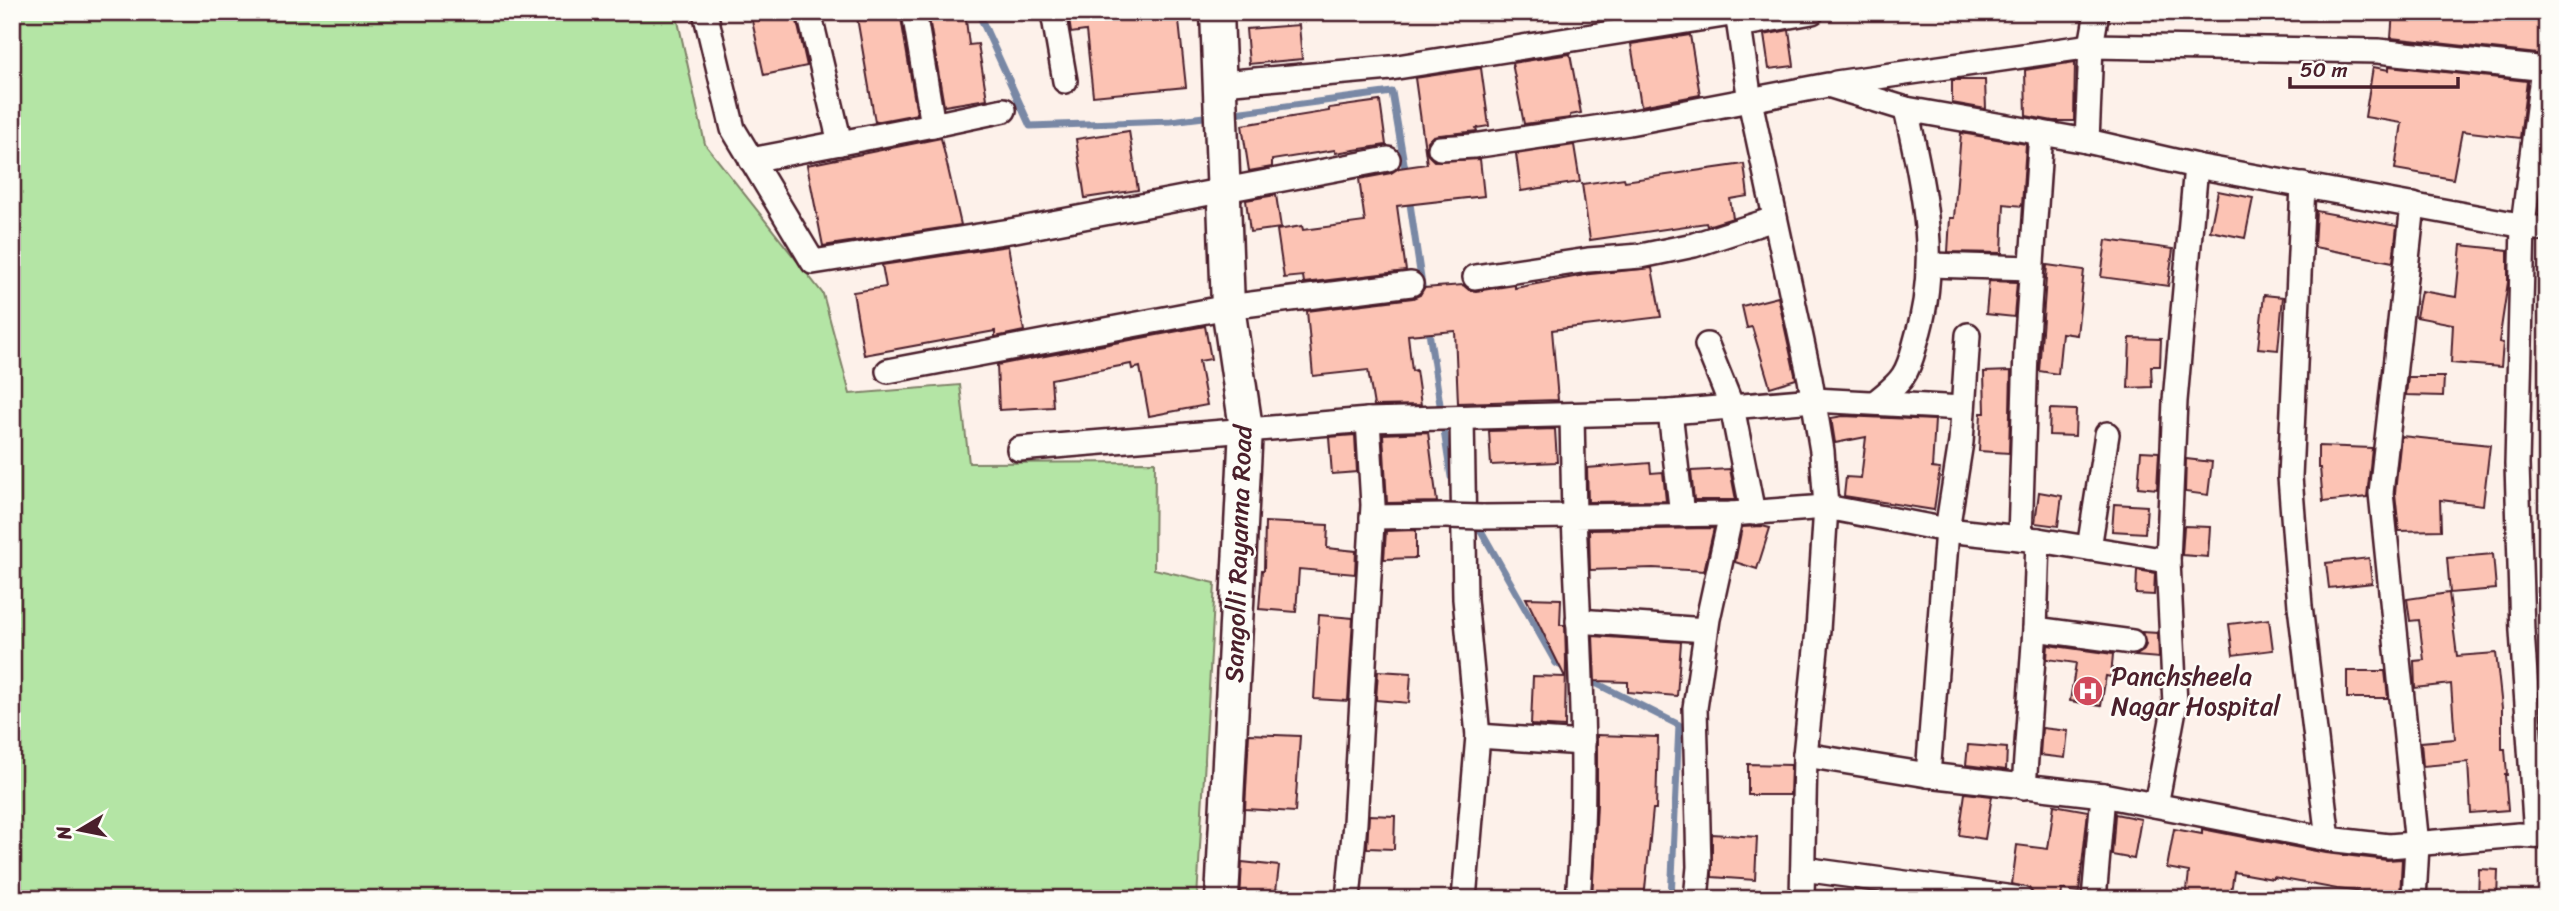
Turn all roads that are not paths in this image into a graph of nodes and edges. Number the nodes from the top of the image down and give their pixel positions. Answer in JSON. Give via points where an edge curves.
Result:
{"nodes":[{"id":1,"x":705,"y":12,"type":"edge"},
{"id":2,"x":809,"y":12,"type":"edge"},
{"id":3,"x":914,"y":12,"type":"edge"},
{"id":4,"x":1053,"y":12,"type":"edge"},
{"id":5,"x":1217,"y":12,"type":"edge"},
{"id":6,"x":1812,"y":12,"type":"edge"},
{"id":7,"x":2096,"y":12,"type":"edge"},
{"id":8,"x":1738,"y":17,"type":"edge"},
{"id":9,"x":2091,"y":46,"type":"junction"},
{"id":10,"x":2545,"y":69,"type":"edge"},
{"id":11,"x":1065,"y":81,"type":"dead end"},
{"id":12,"x":1828,"y":85,"type":"junction"},
{"id":13,"x":1750,"y":101,"type":"junction"},
{"id":14,"x":1222,"y":104,"type":"junction"},
{"id":15,"x":1906,"y":109,"type":"junction"},
{"id":16,"x":1004,"y":110,"type":"dead end"},
{"id":17,"x":933,"y":125,"type":"junction"},
{"id":18,"x":2041,"y":133,"type":"junction"},
{"id":19,"x":2087,"y":141,"type":"junction"},
{"id":20,"x":841,"y":143,"type":"junction"},
{"id":21,"x":1440,"y":148,"type":"dead end"},
{"id":22,"x":1388,"y":159,"type":"dead end"},
{"id":23,"x":751,"y":160,"type":"junction"},
{"id":24,"x":2196,"y":166,"type":"junction"},
{"id":25,"x":2303,"y":185,"type":"junction"},
{"id":26,"x":1224,"y":189,"type":"junction"},
{"id":27,"x":2413,"y":205,"type":"junction"},
{"id":28,"x":1774,"y":219,"type":"junction"},
{"id":29,"x":2523,"y":225,"type":"junction"},
{"id":30,"x":2547,"y":230,"type":"edge"},
{"id":31,"x":1930,"y":265,"type":"junction"},
{"id":32,"x":2032,"y":268,"type":"junction"},
{"id":33,"x":1475,"y":276,"type":"dead end"},
{"id":34,"x":1411,"y":285,"type":"dead end"},
{"id":35,"x":1228,"y":307,"type":"junction"},
{"id":36,"x":1968,"y":335,"type":"dead end"},
{"id":37,"x":1707,"y":345,"type":"dead end"},
{"id":38,"x":888,"y":371,"type":"dead end"},
{"id":39,"x":1814,"y":400,"type":"junction"},
{"id":40,"x":1876,"y":402,"type":"junction"},
{"id":41,"x":1732,"y":407,"type":"junction"},
{"id":42,"x":1963,"y":408,"type":"junction"},
{"id":43,"x":1670,"y":412,"type":"junction"},
{"id":44,"x":1572,"y":416,"type":"junction"},
{"id":45,"x":1462,"y":418,"type":"junction"},
{"id":46,"x":1368,"y":420,"type":"junction"},
{"id":47,"x":1246,"y":428,"type":"junction"},
{"id":48,"x":2107,"y":434,"type":"dead end"},
{"id":49,"x":1019,"y":449,"type":"dead end"},
{"id":50,"x":1826,"y":507,"type":"junction"},
{"id":51,"x":1742,"y":513,"type":"junction"},
{"id":52,"x":1682,"y":515,"type":"junction"},
{"id":53,"x":1464,"y":516,"type":"junction"},
{"id":54,"x":1574,"y":516,"type":"junction"},
{"id":55,"x":1372,"y":517,"type":"junction"},
{"id":56,"x":1947,"y":530,"type":"junction"},
{"id":57,"x":2029,"y":539,"type":"junction"},
{"id":58,"x":2089,"y":548,"type":"junction"},
{"id":59,"x":2168,"y":561,"type":"junction"},
{"id":60,"x":1578,"y":621,"type":"junction"},
{"id":61,"x":2035,"y":629,"type":"junction"},
{"id":62,"x":1706,"y":630,"type":"junction"},
{"id":63,"x":2132,"y":642,"type":"dead end"},
{"id":64,"x":1478,"y":736,"type":"junction"},
{"id":65,"x":1583,"y":743,"type":"junction"},
{"id":66,"x":1805,"y":755,"type":"junction"},
{"id":67,"x":1928,"y":775,"type":"junction"},
{"id":68,"x":2024,"y":787,"type":"junction"},
{"id":69,"x":2103,"y":795,"type":"junction"},
{"id":70,"x":2156,"y":805,"type":"junction"},
{"id":71,"x":2542,"y":837,"type":"edge"},
{"id":72,"x":2328,"y":839,"type":"junction"},
{"id":73,"x":2417,"y":845,"type":"junction"},
{"id":74,"x":1803,"y":869,"type":"junction"},
{"id":75,"x":1222,"y":899,"type":"edge"},
{"id":76,"x":1348,"y":899,"type":"edge"},
{"id":77,"x":1464,"y":899,"type":"edge"},
{"id":78,"x":1578,"y":899,"type":"edge"},
{"id":79,"x":1696,"y":899,"type":"edge"},
{"id":80,"x":1802,"y":899,"type":"edge"},
{"id":81,"x":2021,"y":899,"type":"edge"},
{"id":82,"x":2094,"y":899,"type":"edge"},
{"id":83,"x":2414,"y":899,"type":"edge"}],
"edges":[{"from":1,"to":23,"type":"street","via":[[733,129]]},
{"from":2,"to":20,"type":"street"},
{"from":3,"to":17,"type":"street"},
{"from":4,"to":11,"type":"street"},
{"from":5,"to":14,"type":"street","name":"Sangolli Rayanna Road"},
{"from":6,"to":8,"type":"street"},
{"from":7,"to":9,"type":"street"},
{"from":8,"to":13,"type":"street"},
{"from":8,"to":14,"type":"street","via":[[1373,71]]},
{"from":9,"to":10,"type":"street","via":[[2378,51]]},
{"from":9,"to":12,"type":"street"},
{"from":9,"to":19,"type":"street"},
{"from":10,"to":29,"type":"street"},
{"from":12,"to":13,"type":"street"},
{"from":12,"to":15,"type":"street"},
{"from":13,"to":21,"type":"street","via":[[1629,123]]},
{"from":13,"to":28,"type":"street"},
{"from":14,"to":26,"type":"street","name":"Sangolli Rayanna Road"},
{"from":15,"to":18,"type":"street"},
{"from":15,"to":31,"type":"street","via":[[1923,189]]},
{"from":16,"to":17,"type":"street"},
{"from":17,"to":20,"type":"street"},
{"from":18,"to":19,"type":"street"},
{"from":18,"to":32,"type":"street"},
{"from":19,"to":24,"type":"street"},
{"from":20,"to":23,"type":"street"},
{"from":22,"to":26,"type":"street"},
{"from":23,"to":26,"type":"street","via":[[813,262],[1010,231]]},
{"from":24,"to":25,"type":"street"},
{"from":24,"to":59,"type":"street","via":[[2175,401]]},
{"from":25,"to":27,"type":"street"},
{"from":25,"to":72,"type":"street","via":[[2290,477],[2300,606]]},
{"from":26,"to":35,"type":"street","name":"Sangolli Rayanna Road"},
{"from":27,"to":29,"type":"street"},
{"from":27,"to":73,"type":"street","via":[[2381,493]]},
{"from":28,"to":33,"type":"street","via":[[1641,256]]},
{"from":28,"to":39,"type":"street"},
{"from":29,"to":30,"type":"street"},
{"from":29,"to":71,"type":"street","via":[[2517,464],[2522,631]]},
{"from":31,"to":32,"type":"street"},
{"from":31,"to":40,"type":"street","via":[[1921,324],[1903,378]]},
{"from":32,"to":57,"type":"street","via":[[2026,350]]},
{"from":34,"to":35,"type":"street"},
{"from":35,"to":38,"type":"street"},
{"from":35,"to":47,"type":"street","name":"Sangolli Rayanna Road"},
{"from":36,"to":42,"type":"street"},
{"from":37,"to":41,"type":"street"},
{"from":39,"to":40,"type":"street"},
{"from":39,"to":41,"type":"street"},
{"from":39,"to":50,"type":"street"},
{"from":40,"to":42,"type":"street"},
{"from":41,"to":43,"type":"street"},
{"from":41,"to":51,"type":"street"},
{"from":42,"to":56,"type":"street"},
{"from":43,"to":44,"type":"street"},
{"from":43,"to":52,"type":"street"},
{"from":44,"to":45,"type":"street"},
{"from":44,"to":54,"type":"street"},
{"from":45,"to":46,"type":"street"},
{"from":45,"to":53,"type":"street"},
{"from":46,"to":47,"type":"street"},
{"from":46,"to":55,"type":"street"},
{"from":47,"to":49,"type":"street"},
{"from":47,"to":75,"type":"street","name":"Sangolli Rayanna Road"},
{"from":48,"to":58,"type":"street"},
{"from":50,"to":51,"type":"street"},
{"from":50,"to":56,"type":"street"},
{"from":50,"to":66,"type":"street"},
{"from":51,"to":52,"type":"street"},
{"from":51,"to":62,"type":"street"},
{"from":52,"to":54,"type":"street"},
{"from":53,"to":54,"type":"street"},
{"from":53,"to":55,"type":"street"},
{"from":53,"to":64,"type":"street","via":[[1465,599]]},
{"from":54,"to":60,"type":"street"},
{"from":55,"to":76,"type":"street"},
{"from":56,"to":57,"type":"street"},
{"from":56,"to":67,"type":"street"},
{"from":57,"to":58,"type":"street"},
{"from":57,"to":61,"type":"street"},
{"from":58,"to":59,"type":"street"},
{"from":59,"to":70,"type":"street","via":[[2175,704]]},
{"from":60,"to":62,"type":"street"},
{"from":60,"to":65,"type":"street"},
{"from":61,"to":63,"type":"street"},
{"from":61,"to":68,"type":"street"},
{"from":62,"to":79,"type":"street","via":[[1695,708]]},
{"from":64,"to":65,"type":"street"},
{"from":64,"to":77,"type":"street"},
{"from":65,"to":78,"type":"street"},
{"from":66,"to":67,"type":"street"},
{"from":66,"to":74,"type":"street"},
{"from":67,"to":68,"type":"street"},
{"from":68,"to":69,"type":"street"},
{"from":69,"to":70,"type":"street"},
{"from":69,"to":82,"type":"street"},
{"from":70,"to":72,"type":"street"},
{"from":71,"to":73,"type":"street"},
{"from":72,"to":73,"type":"street"},
{"from":73,"to":83,"type":"street"},
{"from":74,"to":80,"type":"street"},
{"from":74,"to":81,"type":"street"}]}
